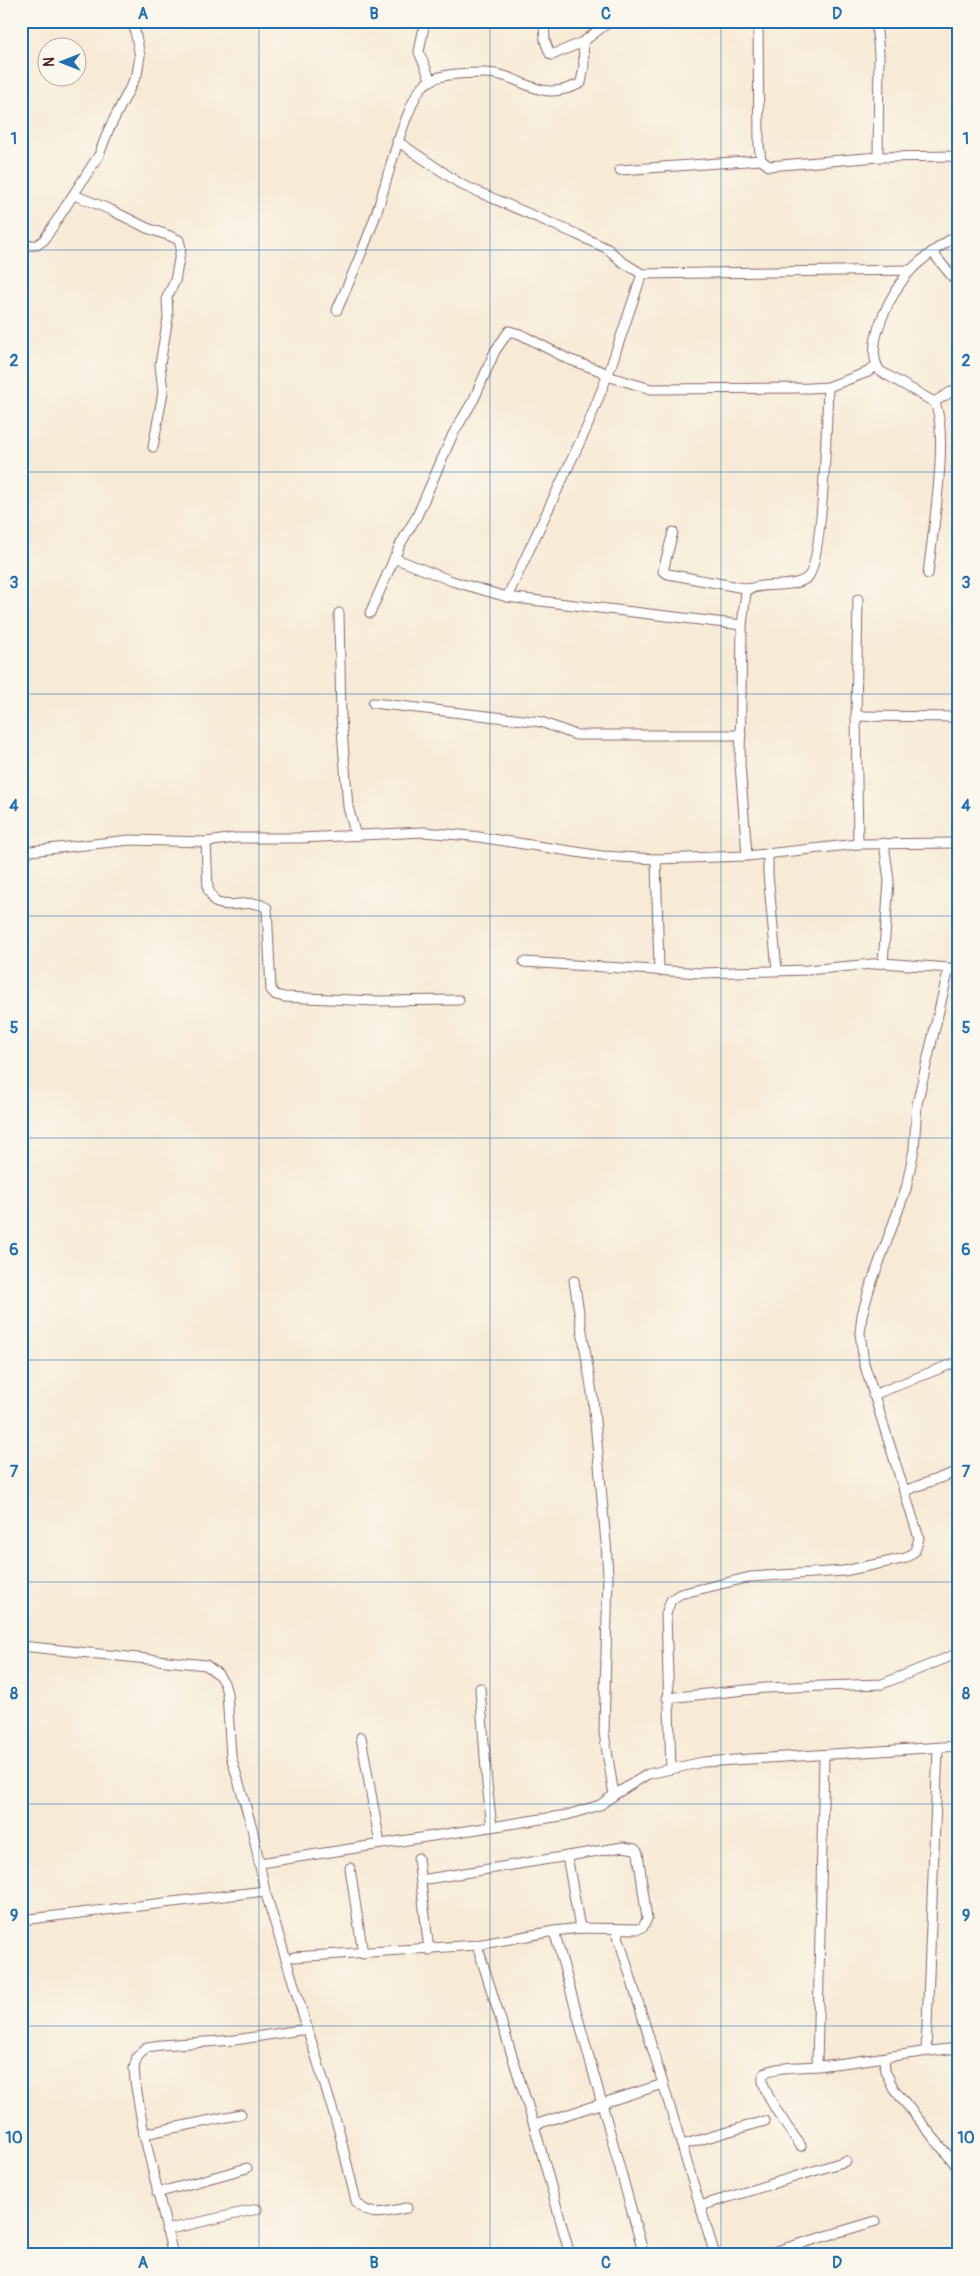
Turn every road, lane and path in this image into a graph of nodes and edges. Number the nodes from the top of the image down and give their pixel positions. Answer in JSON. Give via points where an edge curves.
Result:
{"nodes":[{"id":1,"x":133,"y":21,"type":"edge"},
{"id":2,"x":425,"y":21,"type":"edge"},
{"id":3,"x":544,"y":21,"type":"edge"},
{"id":4,"x":610,"y":21,"type":"edge"},
{"id":5,"x":758,"y":21,"type":"edge"},
{"id":6,"x":876,"y":21,"type":"edge"},
{"id":7,"x":583,"y":42,"type":"junction"},
{"id":8,"x":431,"y":81,"type":"junction"},
{"id":9,"x":397,"y":141,"type":"junction"},
{"id":10,"x":959,"y":156,"type":"edge"},
{"id":11,"x":878,"y":157,"type":"junction"},
{"id":12,"x":761,"y":160,"type":"junction"},
{"id":13,"x":620,"y":170,"type":"dead end"},
{"id":14,"x":74,"y":195,"type":"junction"},
{"id":15,"x":959,"y":234,"type":"edge"},
{"id":16,"x":21,"y":246,"type":"edge"},
{"id":17,"x":932,"y":252,"type":"junction"},
{"id":18,"x":911,"y":270,"type":"junction"},
{"id":19,"x":642,"y":274,"type":"junction"},
{"id":20,"x":959,"y":285,"type":"edge"},
{"id":21,"x":337,"y":310,"type":"dead end"},
{"id":22,"x":876,"y":365,"type":"junction"},
{"id":23,"x":607,"y":376,"type":"junction"},
{"id":24,"x":828,"y":387,"type":"junction"},
{"id":25,"x":959,"y":390,"type":"edge"},
{"id":26,"x":934,"y":402,"type":"junction"},
{"id":27,"x":153,"y":447,"type":"dead end"},
{"id":28,"x":673,"y":532,"type":"dead end"},
{"id":29,"x":394,"y":558,"type":"junction"},
{"id":30,"x":928,"y":574,"type":"dead end"},
{"id":31,"x":749,"y":589,"type":"junction"},
{"id":32,"x":507,"y":597,"type":"junction"},
{"id":33,"x":858,"y":599,"type":"dead end"},
{"id":34,"x":339,"y":613,"type":"dead end"},
{"id":35,"x":370,"y":613,"type":"dead end"},
{"id":36,"x":742,"y":625,"type":"junction"},
{"id":37,"x":372,"y":703,"type":"dead end"},
{"id":38,"x":856,"y":716,"type":"junction"},
{"id":39,"x":959,"y":718,"type":"edge"},
{"id":40,"x":741,"y":735,"type":"junction"},
{"id":41,"x":356,"y":836,"type":"junction"},
{"id":42,"x":206,"y":842,"type":"junction"},
{"id":43,"x":959,"y":842,"type":"edge"},
{"id":44,"x":884,"y":843,"type":"junction"},
{"id":45,"x":858,"y":844,"type":"junction"},
{"id":46,"x":21,"y":852,"type":"edge"},
{"id":47,"x":768,"y":854,"type":"junction"},
{"id":48,"x":747,"y":856,"type":"junction"},
{"id":49,"x":656,"y":859,"type":"junction"},
{"id":50,"x":524,"y":962,"type":"dead end"},
{"id":51,"x":883,"y":963,"type":"junction"},
{"id":52,"x":954,"y":969,"type":"edge"},
{"id":53,"x":777,"y":970,"type":"junction"},
{"id":54,"x":659,"y":971,"type":"junction"},
{"id":55,"x":459,"y":1000,"type":"dead end"},
{"id":56,"x":574,"y":1281,"type":"dead end"},
{"id":57,"x":959,"y":1361,"type":"edge"},
{"id":58,"x":874,"y":1396,"type":"junction"},
{"id":59,"x":959,"y":1471,"type":"edge"},
{"id":60,"x":904,"y":1491,"type":"junction"},
{"id":61,"x":21,"y":1646,"type":"edge"},
{"id":62,"x":959,"y":1653,"type":"edge"},
{"id":63,"x":480,"y":1688,"type":"dead end"},
{"id":64,"x":667,"y":1698,"type":"junction"},
{"id":65,"x":361,"y":1737,"type":"dead end"},
{"id":66,"x":959,"y":1746,"type":"edge"},
{"id":67,"x":938,"y":1748,"type":"junction"},
{"id":68,"x":824,"y":1756,"type":"junction"},
{"id":69,"x":671,"y":1769,"type":"junction"},
{"id":70,"x":614,"y":1795,"type":"junction"},
{"id":71,"x":492,"y":1827,"type":"junction"},
{"id":72,"x":380,"y":1844,"type":"junction"},
{"id":73,"x":567,"y":1856,"type":"junction"},
{"id":74,"x":418,"y":1858,"type":"dead end"},
{"id":75,"x":260,"y":1862,"type":"junction"},
{"id":76,"x":350,"y":1868,"type":"dead end"},
{"id":77,"x":421,"y":1880,"type":"junction"},
{"id":78,"x":265,"y":1891,"type":"junction"},
{"id":79,"x":21,"y":1920,"type":"edge"},
{"id":80,"x":580,"y":1928,"type":"junction"},
{"id":81,"x":616,"y":1929,"type":"junction"},
{"id":82,"x":554,"y":1931,"type":"junction"},
{"id":83,"x":477,"y":1945,"type":"junction"},
{"id":84,"x":429,"y":1950,"type":"junction"},
{"id":85,"x":363,"y":1954,"type":"junction"},
{"id":86,"x":294,"y":1957,"type":"dead end"},
{"id":87,"x":307,"y":2029,"type":"junction"},
{"id":88,"x":959,"y":2048,"type":"edge"},
{"id":89,"x":926,"y":2051,"type":"junction"},
{"id":90,"x":884,"y":2058,"type":"junction"},
{"id":91,"x":817,"y":2066,"type":"junction"},
{"id":92,"x":663,"y":2084,"type":"junction"},
{"id":93,"x":602,"y":2103,"type":"junction"},
{"id":94,"x":241,"y":2114,"type":"dead end"},
{"id":95,"x":765,"y":2121,"type":"dead end"},
{"id":96,"x":534,"y":2125,"type":"junction"},
{"id":97,"x":144,"y":2134,"type":"junction"},
{"id":98,"x":682,"y":2145,"type":"junction"},
{"id":99,"x":802,"y":2146,"type":"dead end"},
{"id":100,"x":846,"y":2161,"type":"dead end"},
{"id":101,"x":247,"y":2168,"type":"dead end"},
{"id":102,"x":959,"y":2169,"type":"edge"},
{"id":103,"x":157,"y":2193,"type":"junction"},
{"id":104,"x":700,"y":2206,"type":"junction"},
{"id":105,"x":407,"y":2208,"type":"dead end"},
{"id":106,"x":257,"y":2209,"type":"dead end"},
{"id":107,"x":876,"y":2221,"type":"dead end"},
{"id":108,"x":166,"y":2230,"type":"junction"},
{"id":109,"x":173,"y":2255,"type":"edge"},
{"id":110,"x":570,"y":2255,"type":"edge"},
{"id":111,"x":644,"y":2255,"type":"edge"},
{"id":112,"x":715,"y":2255,"type":"edge"},
{"id":113,"x":764,"y":2255,"type":"edge"}],
"edges":[{"from":1,"to":14,"type":"street","via":[[140,56],[137,74],[99,155]]},
{"from":2,"to":8,"type":"street","via":[[419,52]]},
{"from":3,"to":7,"type":"street","via":[[545,41],[550,54]]},
{"from":4,"to":7,"type":"street"},
{"from":5,"to":12,"type":"street"},
{"from":6,"to":11,"type":"street","via":[[879,54]]},
{"from":7,"to":8,"type":"street","via":[[581,83],[556,92],[538,90],[488,73],[457,74]]},
{"from":8,"to":9,"type":"street","via":[[422,86],[414,99]]},
{"from":9,"to":19,"type":"street","via":[[462,185],[608,249]]},
{"from":9,"to":21,"type":"street","via":[[378,209]]},
{"from":10,"to":11,"type":"street"},
{"from":11,"to":12,"type":"street","via":[[769,166]]},
{"from":12,"to":13,"type":"street"},
{"from":14,"to":16,"type":"street","via":[[44,240],[37,245]]},
{"from":14,"to":27,"type":"street","via":[[179,240],[181,248],[175,281],[167,295],[168,318],[160,364],[163,392]]},
{"from":15,"to":17,"type":"street"},
{"from":17,"to":18,"type":"street"},
{"from":17,"to":20,"type":"street"},
{"from":18,"to":19,"type":"street"},
{"from":18,"to":22,"type":"street","via":[[884,313],[874,350]]},
{"from":19,"to":23,"type":"street"},
{"from":22,"to":24,"type":"street","via":[[868,372]]},
{"from":22,"to":26,"type":"street","via":[[894,381]]},
{"from":23,"to":24,"type":"street","via":[[651,389]]},
{"from":23,"to":29,"type":"street","via":[[509,331],[495,351]]},
{"from":23,"to":32,"type":"street","via":[[555,498]]},
{"from":24,"to":31,"type":"street","via":[[824,478],[815,560],[810,574],[801,581]]},
{"from":25,"to":26,"type":"street"},
{"from":26,"to":30,"type":"street","via":[[939,410],[942,432]]},
{"from":28,"to":31,"type":"street","via":[[663,571]]},
{"from":29,"to":32,"type":"street"},
{"from":29,"to":35,"type":"street"},
{"from":31,"to":36,"type":"street"},
{"from":32,"to":36,"type":"street"},
{"from":33,"to":38,"type":"street"},
{"from":34,"to":41,"type":"street","via":[[341,717],[348,808]]},
{"from":36,"to":40,"type":"street"},
{"from":37,"to":40,"type":"street","via":[[541,722],[576,735]]},
{"from":38,"to":39,"type":"street"},
{"from":38,"to":45,"type":"street"},
{"from":40,"to":48,"type":"street"},
{"from":41,"to":42,"type":"street","via":[[236,838]]},
{"from":41,"to":49,"type":"street","via":[[424,832],[602,856]]},
{"from":42,"to":46,"type":"street","via":[[130,840]]},
{"from":42,"to":55,"type":"street","via":[[208,889],[215,902],[258,904],[267,908],[271,990],[276,995],[375,1001]]},
{"from":43,"to":44,"type":"street"},
{"from":44,"to":45,"type":"street"},
{"from":44,"to":51,"type":"street","via":[[889,881]]},
{"from":45,"to":47,"type":"street"},
{"from":47,"to":48,"type":"street"},
{"from":47,"to":53,"type":"street"},
{"from":48,"to":49,"type":"street"},
{"from":49,"to":54,"type":"street"},
{"from":50,"to":54,"type":"street"},
{"from":51,"to":52,"type":"street"},
{"from":51,"to":53,"type":"street"},
{"from":52,"to":58,"type":"street","via":[[918,1104],[906,1189],[868,1290],[862,1315],[860,1333],[864,1363]]},
{"from":53,"to":54,"type":"street"},
{"from":56,"to":70,"type":"street","via":[[594,1399],[606,1543],[604,1732]]},
{"from":57,"to":58,"type":"street"},
{"from":58,"to":60,"type":"street"},
{"from":59,"to":60,"type":"street"},
{"from":60,"to":64,"type":"street","via":[[919,1538],[915,1550],[906,1558],[844,1571],[750,1577],[680,1594],[671,1600],[666,1614]]},
{"from":61,"to":75,"type":"street","via":[[206,1665],[218,1674],[227,1693],[234,1771]]},
{"from":62,"to":64,"type":"street","via":[[882,1684],[765,1688]]},
{"from":63,"to":71,"type":"street"},
{"from":64,"to":69,"type":"street"},
{"from":65,"to":72,"type":"street"},
{"from":66,"to":67,"type":"street"},
{"from":67,"to":68,"type":"street"},
{"from":67,"to":89,"type":"street"},
{"from":68,"to":69,"type":"street","via":[[720,1760]]},
{"from":68,"to":91,"type":"street"},
{"from":69,"to":70,"type":"street","via":[[648,1774]]},
{"from":70,"to":71,"type":"street","via":[[584,1811]]},
{"from":71,"to":72,"type":"street"},
{"from":72,"to":75,"type":"street"},
{"from":73,"to":77,"type":"street"},
{"from":73,"to":80,"type":"street"},
{"from":73,"to":81,"type":"street","via":[[623,1847],[635,1849],[638,1853],[646,1924],[638,1929]]},
{"from":74,"to":77,"type":"street"},
{"from":75,"to":78,"type":"street"},
{"from":76,"to":85,"type":"street"},
{"from":77,"to":84,"type":"street"},
{"from":78,"to":79,"type":"street"},
{"from":78,"to":87,"type":"street"},
{"from":80,"to":81,"type":"street"},
{"from":80,"to":82,"type":"street"},
{"from":81,"to":92,"type":"street"},
{"from":82,"to":83,"type":"street"},
{"from":82,"to":93,"type":"street"},
{"from":83,"to":84,"type":"street"},
{"from":83,"to":96,"type":"street"},
{"from":84,"to":85,"type":"street"},
{"from":85,"to":86,"type":"street"},
{"from":87,"to":97,"type":"street","via":[[235,2040],[147,2047],[137,2057],[134,2068]]},
{"from":87,"to":105,"type":"street","via":[[339,2131],[356,2201],[362,2210],[373,2213]]},
{"from":88,"to":89,"type":"street"},
{"from":89,"to":90,"type":"street"},
{"from":90,"to":91,"type":"street"},
{"from":90,"to":102,"type":"street","via":[[885,2072],[894,2088]]},
{"from":91,"to":99,"type":"street","via":[[773,2068],[763,2077],[776,2109]]},
{"from":92,"to":93,"type":"street"},
{"from":92,"to":98,"type":"street"},
{"from":93,"to":96,"type":"street"},
{"from":93,"to":111,"type":"street"},
{"from":94,"to":97,"type":"street"},
{"from":95,"to":98,"type":"street"},
{"from":96,"to":110,"type":"street"},
{"from":97,"to":103,"type":"street"},
{"from":98,"to":104,"type":"street"},
{"from":100,"to":104,"type":"street"},
{"from":101,"to":103,"type":"street"},
{"from":103,"to":108,"type":"street"},
{"from":104,"to":112,"type":"street"},
{"from":106,"to":108,"type":"street"},
{"from":107,"to":113,"type":"street"},
{"from":108,"to":109,"type":"street"}]}
